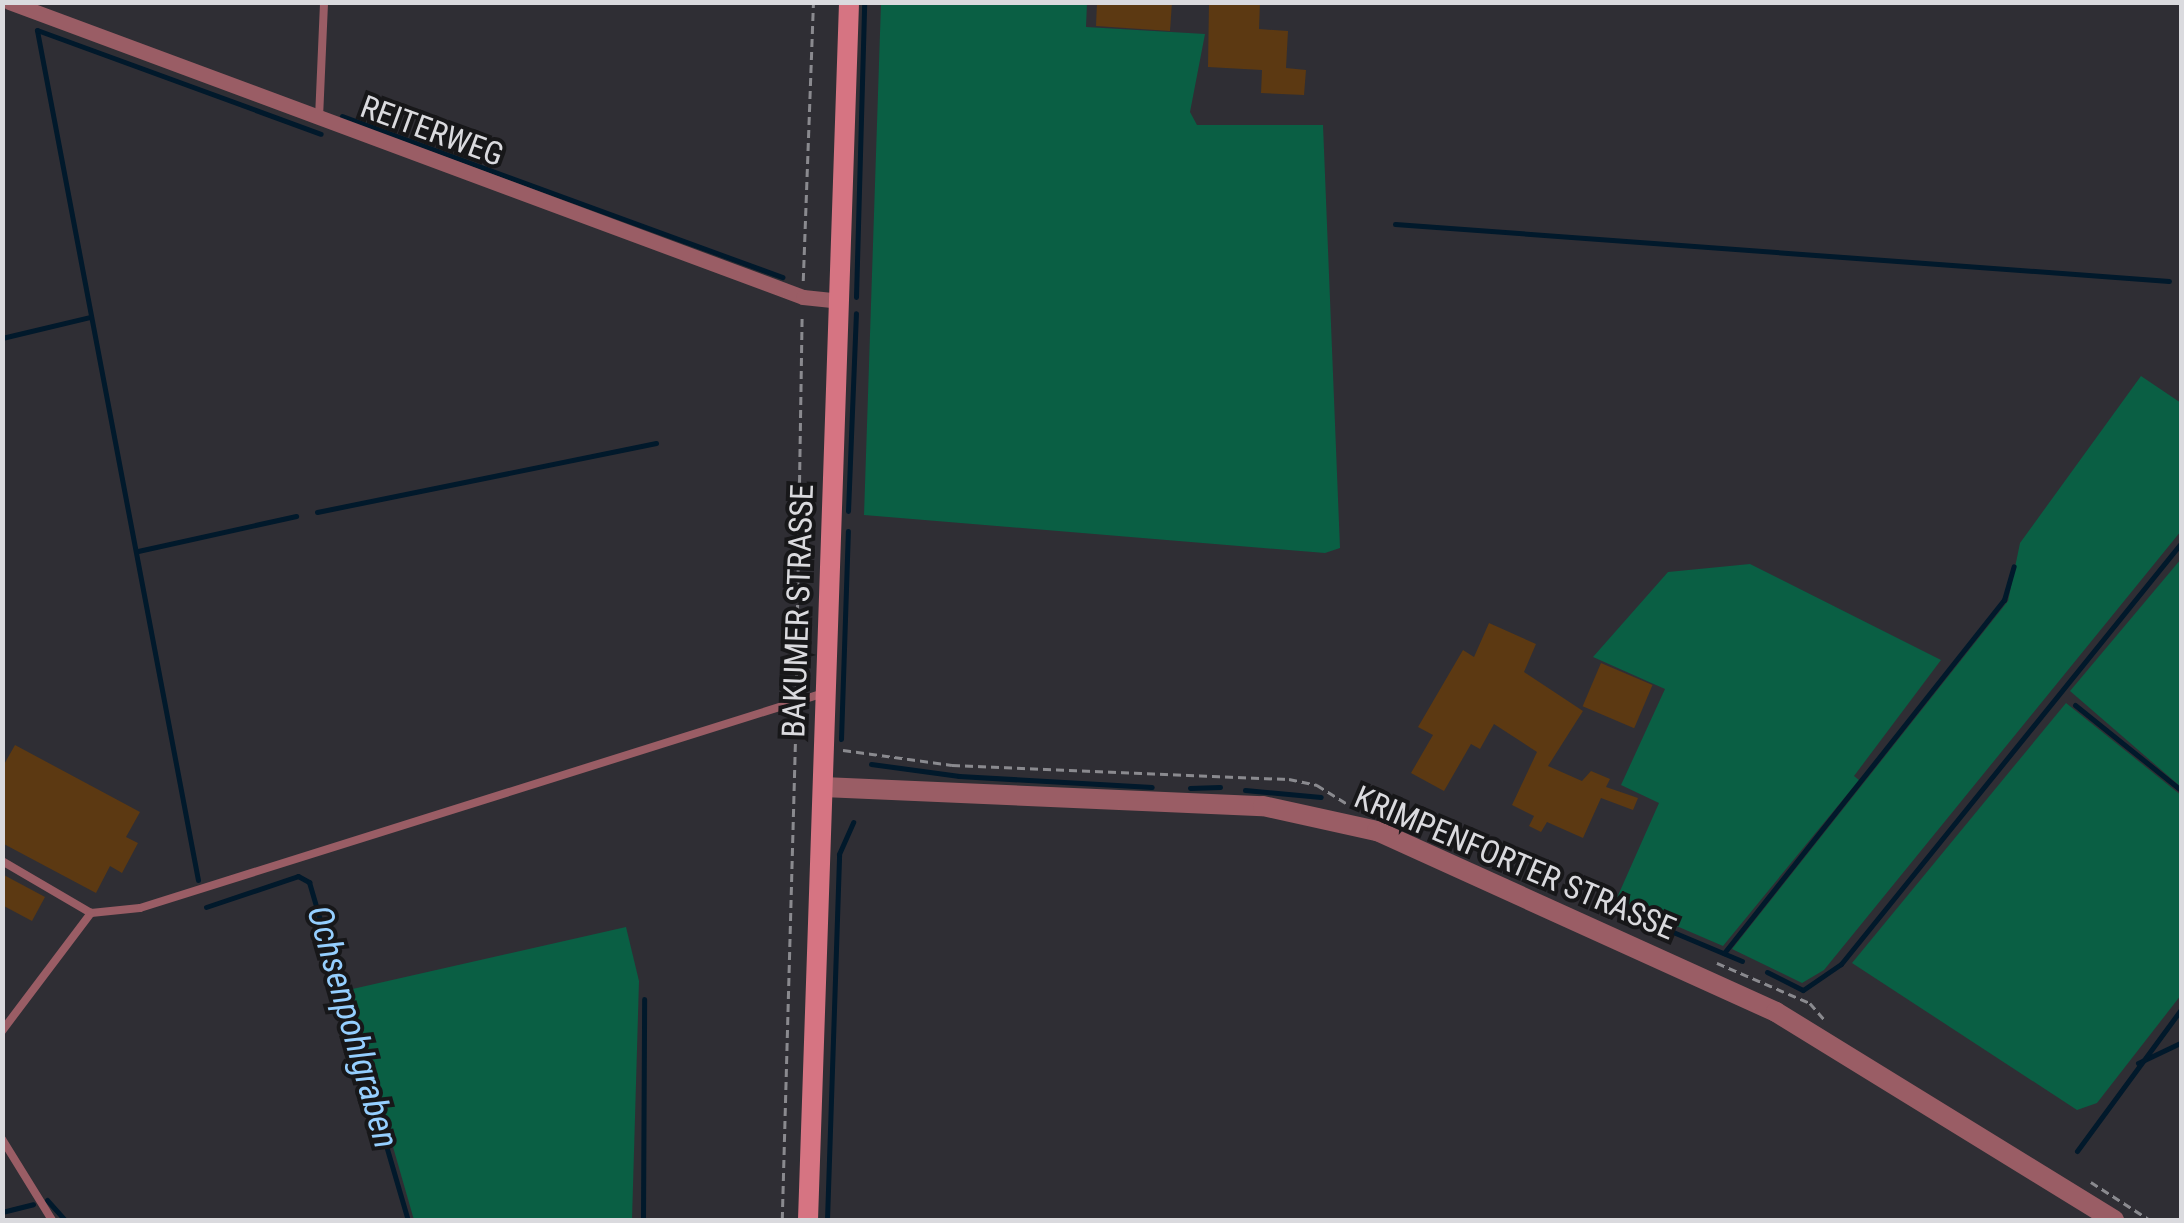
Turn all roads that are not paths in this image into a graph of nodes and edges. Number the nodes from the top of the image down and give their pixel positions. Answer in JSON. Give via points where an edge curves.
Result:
{"nodes":[{"id":1,"x":9,"y":2,"type":"edge"},
{"id":2,"x":324,"y":2,"type":"edge"},
{"id":3,"x":849,"y":2,"type":"edge"},
{"id":4,"x":318,"y":118,"type":"junction"},
{"id":5,"x":838,"y":301,"type":"junction"},
{"id":6,"x":826,"y":692,"type":"junction"},
{"id":7,"x":824,"y":786,"type":"junction"},
{"id":8,"x":2,"y":860,"type":"edge"},
{"id":9,"x":91,"y":913,"type":"junction"},
{"id":10,"x":2,"y":1032,"type":"edge"},
{"id":11,"x":2,"y":1139,"type":"edge"},
{"id":12,"x":52,"y":1220,"type":"edge"},
{"id":13,"x":808,"y":1220,"type":"edge"},
{"id":14,"x":2114,"y":1220,"type":"edge"}],
"edges":[{"from":1,"to":4,"type":"street","name":"REITERWEG"},
{"from":2,"to":4,"type":"lane"},
{"from":3,"to":5,"type":"main road","name":"BAKUMER STRASSE"},
{"from":4,"to":5,"type":"street","name":"REITERWEG","via":[[802,297]]},
{"from":5,"to":6,"type":"main road","name":"BAKUMER STRASSE"},
{"from":6,"to":7,"type":"main road","name":"BAKUMER STRASSE"},
{"from":6,"to":9,"type":"lane","via":[[262,872],[140,908]]},
{"from":7,"to":13,"type":"main road","name":"BAKUMER STRASSE"},
{"from":7,"to":14,"type":"street","name":"KRIMPENFORTER STRASSE","via":[[1264,806],[1377,831],[1776,1012]]},
{"from":8,"to":9,"type":"lane"},
{"from":9,"to":10,"type":"lane"},
{"from":11,"to":12,"type":"lane"}]}
